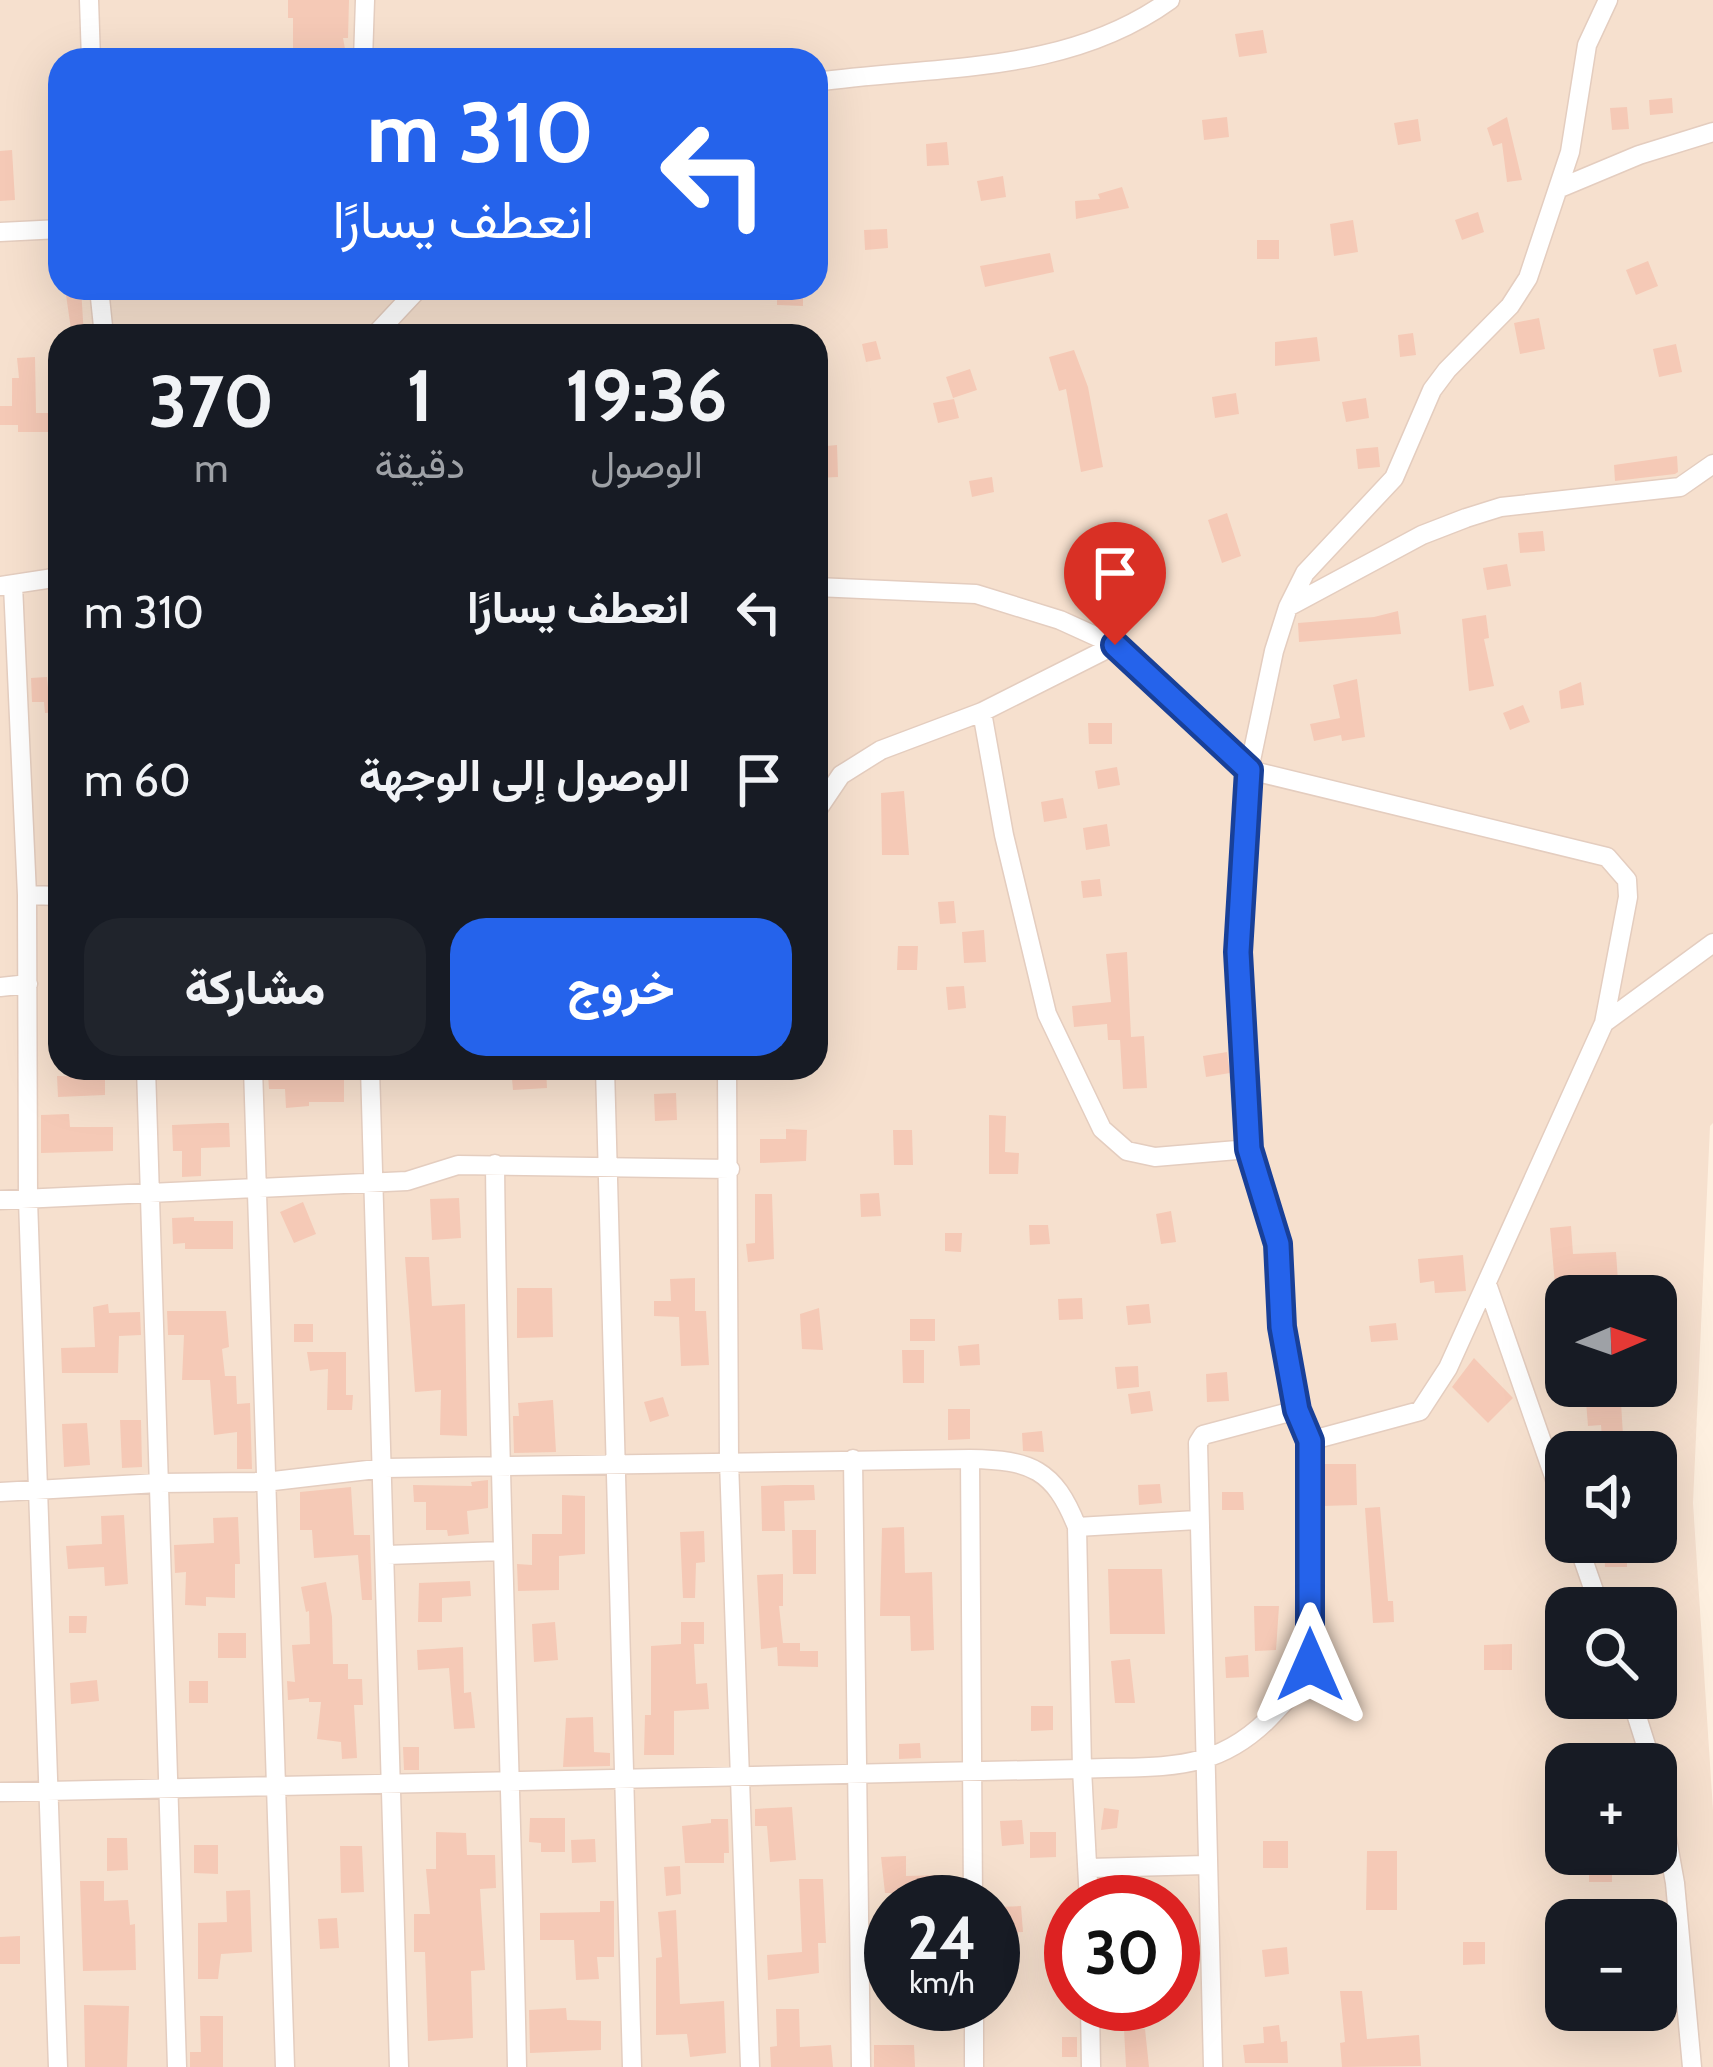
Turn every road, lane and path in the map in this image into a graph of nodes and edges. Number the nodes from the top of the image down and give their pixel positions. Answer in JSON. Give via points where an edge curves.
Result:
{"nodes":[{"id":1,"x":89,"y":0,"type":"edge"},
{"id":2,"x":364,"y":0,"type":"edge"},
{"id":3,"x":1171,"y":0,"type":"edge"},
{"id":4,"x":1608,"y":0,"type":"edge"},
{"id":5,"x":91,"y":48,"type":"edge"},
{"id":6,"x":363,"y":48,"type":"edge"},
{"id":7,"x":828,"y":81,"type":"edge"},
{"id":8,"x":1713,"y":132,"type":"edge"},
{"id":9,"x":1560,"y":188,"type":"junction"},
{"id":10,"x":48,"y":230,"type":"edge"},
{"id":11,"x":0,"y":232,"type":"edge"},
{"id":12,"x":407,"y":300,"type":"edge"},
{"id":13,"x":385,"y":324,"type":"edge"},
{"id":14,"x":1713,"y":464,"type":"edge"},
{"id":15,"x":48,"y":579,"type":"edge"},
{"id":16,"x":6,"y":586,"type":"edge"},
{"id":17,"x":828,"y":588,"type":"edge"},
{"id":18,"x":1288,"y":607,"type":"junction"},
{"id":19,"x":1115,"y":645,"type":"junction"},
{"id":20,"x":982,"y":712,"type":"junction"},
{"id":21,"x":1249,"y":770,"type":"junction"},
{"id":22,"x":828,"y":795,"type":"edge"},
{"id":23,"x":28,"y":895,"type":"junction"},
{"id":24,"x":48,"y":896,"type":"edge"},
{"id":25,"x":1713,"y":943,"type":"edge"},
{"id":26,"x":28,"y":984,"type":"junction"},
{"id":27,"x":0,"y":987,"type":"edge"},
{"id":28,"x":1604,"y":1023,"type":"junction"},
{"id":29,"x":146,"y":1080,"type":"edge"},
{"id":30,"x":253,"y":1080,"type":"edge"},
{"id":31,"x":370,"y":1080,"type":"edge"},
{"id":32,"x":605,"y":1080,"type":"edge"},
{"id":33,"x":727,"y":1080,"type":"edge"},
{"id":34,"x":1249,"y":1149,"type":"junction"},
{"id":35,"x":495,"y":1164,"type":"junction"},
{"id":36,"x":608,"y":1165,"type":"junction"},
{"id":37,"x":730,"y":1169,"type":"junction"},
{"id":38,"x":373,"y":1183,"type":"junction"},
{"id":39,"x":256,"y":1189,"type":"junction"},
{"id":40,"x":151,"y":1193,"type":"junction"},
{"id":41,"x":0,"y":1200,"type":"edge"},
{"id":42,"x":28,"y":1200,"type":"junction"},
{"id":43,"x":1487,"y":1284,"type":"junction"},
{"id":44,"x":1297,"y":1410,"type":"junction"},
{"id":45,"x":1310,"y":1441,"type":"junction"},
{"id":46,"x":1545,"y":1451,"type":"edge"},
{"id":47,"x":853,"y":1459,"type":"junction"},
{"id":48,"x":970,"y":1459,"type":"junction"},
{"id":49,"x":728,"y":1461,"type":"junction"},
{"id":50,"x":614,"y":1465,"type":"junction"},
{"id":51,"x":498,"y":1467,"type":"junction"},
{"id":52,"x":385,"y":1468,"type":"junction"},
{"id":53,"x":265,"y":1482,"type":"junction"},
{"id":54,"x":158,"y":1483,"type":"junction"},
{"id":55,"x":36,"y":1487,"type":"junction"},
{"id":56,"x":0,"y":1492,"type":"edge"},
{"id":57,"x":1197,"y":1520,"type":"junction"},
{"id":58,"x":1077,"y":1527,"type":"junction"},
{"id":59,"x":502,"y":1551,"type":"junction"},
{"id":60,"x":387,"y":1555,"type":"junction"},
{"id":61,"x":1203,"y":1762,"type":"junction"},
{"id":62,"x":1082,"y":1769,"type":"junction"},
{"id":63,"x":859,"y":1772,"type":"junction"},
{"id":64,"x":973,"y":1772,"type":"junction"},
{"id":65,"x":741,"y":1774,"type":"junction"},
{"id":66,"x":626,"y":1779,"type":"junction"},
{"id":67,"x":511,"y":1782,"type":"junction"},
{"id":68,"x":393,"y":1783,"type":"junction"},
{"id":69,"x":277,"y":1784,"type":"junction"},
{"id":70,"x":172,"y":1787,"type":"junction"},
{"id":71,"x":50,"y":1791,"type":"junction"},
{"id":72,"x":0,"y":1792,"type":"edge"},
{"id":73,"x":1206,"y":1865,"type":"junction"},
{"id":74,"x":1089,"y":1868,"type":"junction"},
{"id":75,"x":974,"y":1875,"type":"edge"},
{"id":76,"x":1089,"y":1875,"type":"edge"},
{"id":77,"x":1674,"y":1875,"type":"edge"},
{"id":78,"x":974,"y":2031,"type":"edge"},
{"id":79,"x":1090,"y":2031,"type":"edge"},
{"id":80,"x":58,"y":2067,"type":"edge"},
{"id":81,"x":177,"y":2067,"type":"edge"},
{"id":82,"x":285,"y":2067,"type":"edge"},
{"id":83,"x":399,"y":2067,"type":"edge"},
{"id":84,"x":517,"y":2067,"type":"edge"},
{"id":85,"x":632,"y":2067,"type":"edge"},
{"id":86,"x":750,"y":2067,"type":"edge"},
{"id":87,"x":861,"y":2067,"type":"edge"},
{"id":88,"x":974,"y":2067,"type":"edge"},
{"id":89,"x":1091,"y":2067,"type":"edge"},
{"id":90,"x":1213,"y":2067,"type":"edge"},
{"id":91,"x":1692,"y":2067,"type":"edge"}],
"edges":[{"from":1,"to":5,"type":"street"},
{"from":2,"to":6,"type":"street"},
{"from":3,"to":7,"type":"street","via":[[1138,23],[1050,56]]},
{"from":4,"to":9,"type":"street","via":[[1587,45]]},
{"from":8,"to":9,"type":"street"},
{"from":9,"to":18,"type":"street","via":[[1510,306],[1447,370],[1394,478],[1305,573]]},
{"from":10,"to":11,"type":"street"},
{"from":12,"to":13,"type":"street"},
{"from":14,"to":18,"type":"street","via":[[1680,487],[1466,518]]},
{"from":15,"to":16,"type":"street"},
{"from":16,"to":23,"type":"street"},
{"from":17,"to":19,"type":"street","via":[[976,594]]},
{"from":18,"to":21,"type":"street"},
{"from":19,"to":20,"type":"street"},
{"from":19,"to":21,"type":"street"},
{"from":20,"to":22,"type":"street","via":[[881,750],[842,775]]},
{"from":20,"to":34,"type":"street","via":[[1047,1014],[1102,1130],[1127,1151],[1155,1157]]},
{"from":21,"to":28,"type":"street","via":[[1607,857],[1627,880],[1628,897]]},
{"from":21,"to":34,"type":"street","via":[[1238,952]]},
{"from":23,"to":24,"type":"street"},
{"from":23,"to":26,"type":"street"},
{"from":25,"to":28,"type":"street"},
{"from":26,"to":27,"type":"street"},
{"from":26,"to":42,"type":"street"},
{"from":28,"to":43,"type":"street"},
{"from":29,"to":40,"type":"street"},
{"from":30,"to":39,"type":"street"},
{"from":31,"to":38,"type":"street"},
{"from":32,"to":36,"type":"street"},
{"from":33,"to":37,"type":"street"},
{"from":34,"to":44,"type":"street","via":[[1278,1244]]},
{"from":35,"to":36,"type":"street"},
{"from":35,"to":38,"type":"street"},
{"from":35,"to":51,"type":"street"},
{"from":36,"to":37,"type":"street"},
{"from":36,"to":50,"type":"street"},
{"from":37,"to":49,"type":"street"},
{"from":38,"to":39,"type":"street"},
{"from":38,"to":52,"type":"street"},
{"from":39,"to":40,"type":"street"},
{"from":39,"to":53,"type":"street"},
{"from":40,"to":42,"type":"street"},
{"from":40,"to":54,"type":"street"},
{"from":41,"to":42,"type":"street"},
{"from":42,"to":55,"type":"street"},
{"from":43,"to":45,"type":"street","via":[[1420,1411]]},
{"from":43,"to":46,"type":"street"},
{"from":44,"to":45,"type":"street"},
{"from":44,"to":57,"type":"street","via":[[1203,1435]]},
{"from":45,"to":61,"type":"street","via":[[1310,1665],[1261,1728]]},
{"from":47,"to":48,"type":"street"},
{"from":47,"to":49,"type":"street"},
{"from":47,"to":63,"type":"street"},
{"from":48,"to":58,"type":"street","via":[[1036,1468],[1064,1495]]},
{"from":48,"to":64,"type":"street"},
{"from":49,"to":50,"type":"street"},
{"from":49,"to":65,"type":"street"},
{"from":50,"to":51,"type":"street"},
{"from":50,"to":66,"type":"street"},
{"from":51,"to":52,"type":"street"},
{"from":51,"to":59,"type":"street"},
{"from":52,"to":53,"type":"street"},
{"from":52,"to":60,"type":"street"},
{"from":53,"to":54,"type":"street"},
{"from":53,"to":69,"type":"street"},
{"from":54,"to":55,"type":"street"},
{"from":54,"to":70,"type":"street"},
{"from":55,"to":56,"type":"street"},
{"from":55,"to":71,"type":"street"},
{"from":57,"to":58,"type":"street"},
{"from":57,"to":61,"type":"street"},
{"from":58,"to":62,"type":"street"},
{"from":59,"to":60,"type":"street"},
{"from":59,"to":67,"type":"street"},
{"from":60,"to":68,"type":"street"},
{"from":61,"to":62,"type":"street"},
{"from":61,"to":73,"type":"street"},
{"from":62,"to":64,"type":"street"},
{"from":62,"to":74,"type":"street"},
{"from":63,"to":64,"type":"street"},
{"from":63,"to":65,"type":"street"},
{"from":63,"to":87,"type":"street"},
{"from":64,"to":75,"type":"street"},
{"from":65,"to":66,"type":"street"},
{"from":65,"to":86,"type":"street"},
{"from":66,"to":67,"type":"street"},
{"from":66,"to":85,"type":"street"},
{"from":67,"to":68,"type":"street"},
{"from":67,"to":84,"type":"street"},
{"from":68,"to":69,"type":"street"},
{"from":68,"to":83,"type":"street"},
{"from":69,"to":70,"type":"street"},
{"from":69,"to":82,"type":"street"},
{"from":70,"to":71,"type":"street"},
{"from":70,"to":81,"type":"street"},
{"from":71,"to":72,"type":"street"},
{"from":71,"to":80,"type":"street"},
{"from":73,"to":74,"type":"street"},
{"from":73,"to":90,"type":"street"},
{"from":74,"to":76,"type":"street"},
{"from":77,"to":91,"type":"street"},
{"from":78,"to":88,"type":"street"},
{"from":79,"to":89,"type":"street"}]}
